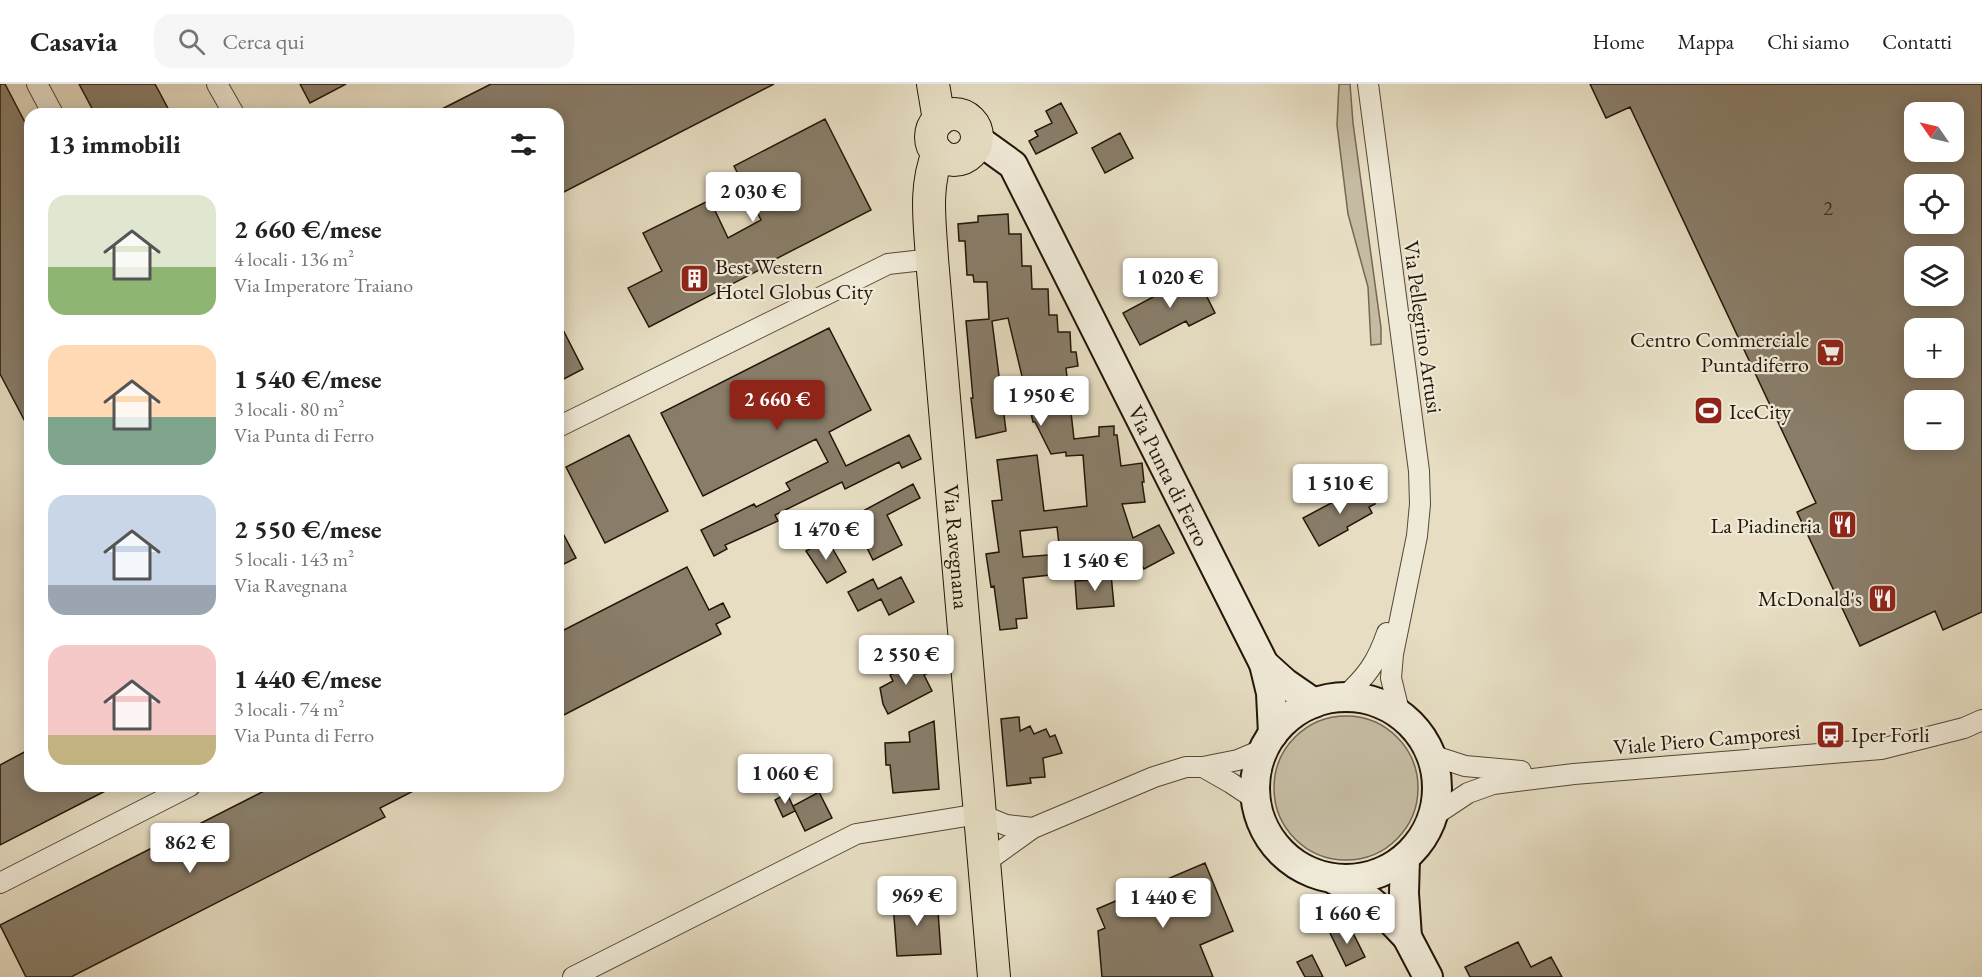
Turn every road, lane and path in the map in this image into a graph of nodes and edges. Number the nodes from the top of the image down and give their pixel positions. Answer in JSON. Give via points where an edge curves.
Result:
{"nodes":[{"id":1,"x":37,"y":84,"type":"edge"},
{"id":2,"x":217,"y":84,"type":"edge"},
{"id":3,"x":933,"y":84,"type":"edge"},
{"id":4,"x":944,"y":84,"type":"edge"},
{"id":5,"x":1368,"y":84,"type":"edge"},
{"id":6,"x":50,"y":108,"type":"edge"},
{"id":7,"x":231,"y":108,"type":"edge"},
{"id":8,"x":947,"y":117,"type":"junction"},
{"id":9,"x":958,"y":151,"type":"junction"},
{"id":10,"x":932,"y":259,"type":"junction"},
{"id":11,"x":564,"y":424,"type":"edge"},
{"id":12,"x":1408,"y":577,"type":"junction"},
{"id":13,"x":1264,"y":664,"type":"junction"},
{"id":14,"x":1344,"y":697,"type":"junction"},
{"id":15,"x":1314,"y":703,"type":"junction"},
{"id":16,"x":1400,"y":715,"type":"junction"},
{"id":17,"x":1982,"y":720,"type":"edge"},
{"id":18,"x":1268,"y":742,"type":"junction"},
{"id":19,"x":1431,"y":755,"type":"junction"},
{"id":20,"x":1203,"y":767,"type":"junction"},
{"id":21,"x":1574,"y":774,"type":"junction"},
{"id":22,"x":178,"y":792,"type":"edge"},
{"id":23,"x":1256,"y":800,"type":"junction"},
{"id":24,"x":979,"y":814,"type":"junction"},
{"id":25,"x":1432,"y":817,"type":"junction"},
{"id":26,"x":1033,"y":828,"type":"junction"},
{"id":27,"x":1405,"y":858,"type":"junction"},
{"id":28,"x":983,"y":864,"type":"junction"},
{"id":29,"x":1333,"y":879,"type":"junction"},
{"id":30,"x":0,"y":884,"type":"edge"},
{"id":31,"x":1407,"y":937,"type":"junction"},
{"id":32,"x":573,"y":977,"type":"edge"},
{"id":33,"x":994,"y":977,"type":"edge"},
{"id":34,"x":1428,"y":977,"type":"edge"}],
"edges":[{"from":1,"to":6,"type":"street"},
{"from":2,"to":7,"type":"street"},
{"from":3,"to":8,"type":"main road"},
{"from":4,"to":8,"type":"main road"},
{"from":5,"to":12,"type":"street","name":"Via Pellegrino Artusi","via":[[1419,471],[1417,536]]},
{"from":8,"to":9,"type":"main road","via":[[934,125],[931,140]]},
{"from":8,"to":9,"type":"main road","via":[[968,119],[974,125]]},
{"from":9,"to":10,"type":"main road","name":"Via Ravegnana","via":[[933,165],[928,189]]},
{"from":9,"to":13,"type":"street","name":"Via Punta di Ferro","via":[[1013,165]]},
{"from":10,"to":11,"type":"street","via":[[888,264]]},
{"from":10,"to":24,"type":"main road","name":"Via Ravegnana"},
{"from":12,"to":14,"type":"street","via":[[1378,658]]},
{"from":12,"to":16,"type":"street","via":[[1392,654],[1391,678]]},
{"from":13,"to":15,"type":"street","name":"Via Punta di Ferro"},
{"from":13,"to":18,"type":"street","via":[[1271,693]]},
{"from":14,"to":15,"type":"street"},
{"from":14,"to":16,"type":"street","via":[[1376,702]]},
{"from":15,"to":18,"type":"street","via":[[1292,714]]},
{"from":16,"to":19,"type":"street","via":[[1415,728]]},
{"from":17,"to":21,"type":"street","name":"Viale Piero Camporesi","via":[[1881,749]]},
{"from":18,"to":20,"type":"street","via":[[1239,760]]},
{"from":18,"to":23,"type":"street","via":[[1257,768]]},
{"from":19,"to":21,"type":"street","name":"Viale Piero Camporesi","via":[[1495,770]]},
{"from":19,"to":25,"type":"street","via":[[1437,786]]},
{"from":20,"to":23,"type":"street"},
{"from":20,"to":26,"type":"street","via":[[1186,767],[1154,777]]},
{"from":21,"to":25,"type":"street","name":"Viale Piero Camporesi","via":[[1493,784],[1468,793]]},
{"from":22,"to":30,"type":"street"},
{"from":23,"to":29,"type":"street","via":[[1264,828],[1280,852],[1312,873]]},
{"from":24,"to":26,"type":"street","via":[[1006,825]]},
{"from":24,"to":28,"type":"main road","name":"Via Ravegnana"},
{"from":24,"to":32,"type":"street","via":[[856,834]]},
{"from":25,"to":27,"type":"street","via":[[1421,841]]},
{"from":26,"to":28,"type":"street"},
{"from":27,"to":29,"type":"street","via":[[1365,878]]},
{"from":27,"to":31,"type":"street"},
{"from":28,"to":33,"type":"main road","name":"Via Ravegnana"},
{"from":29,"to":31,"type":"street","via":[[1356,888]]},
{"from":31,"to":34,"type":"street"}]}
